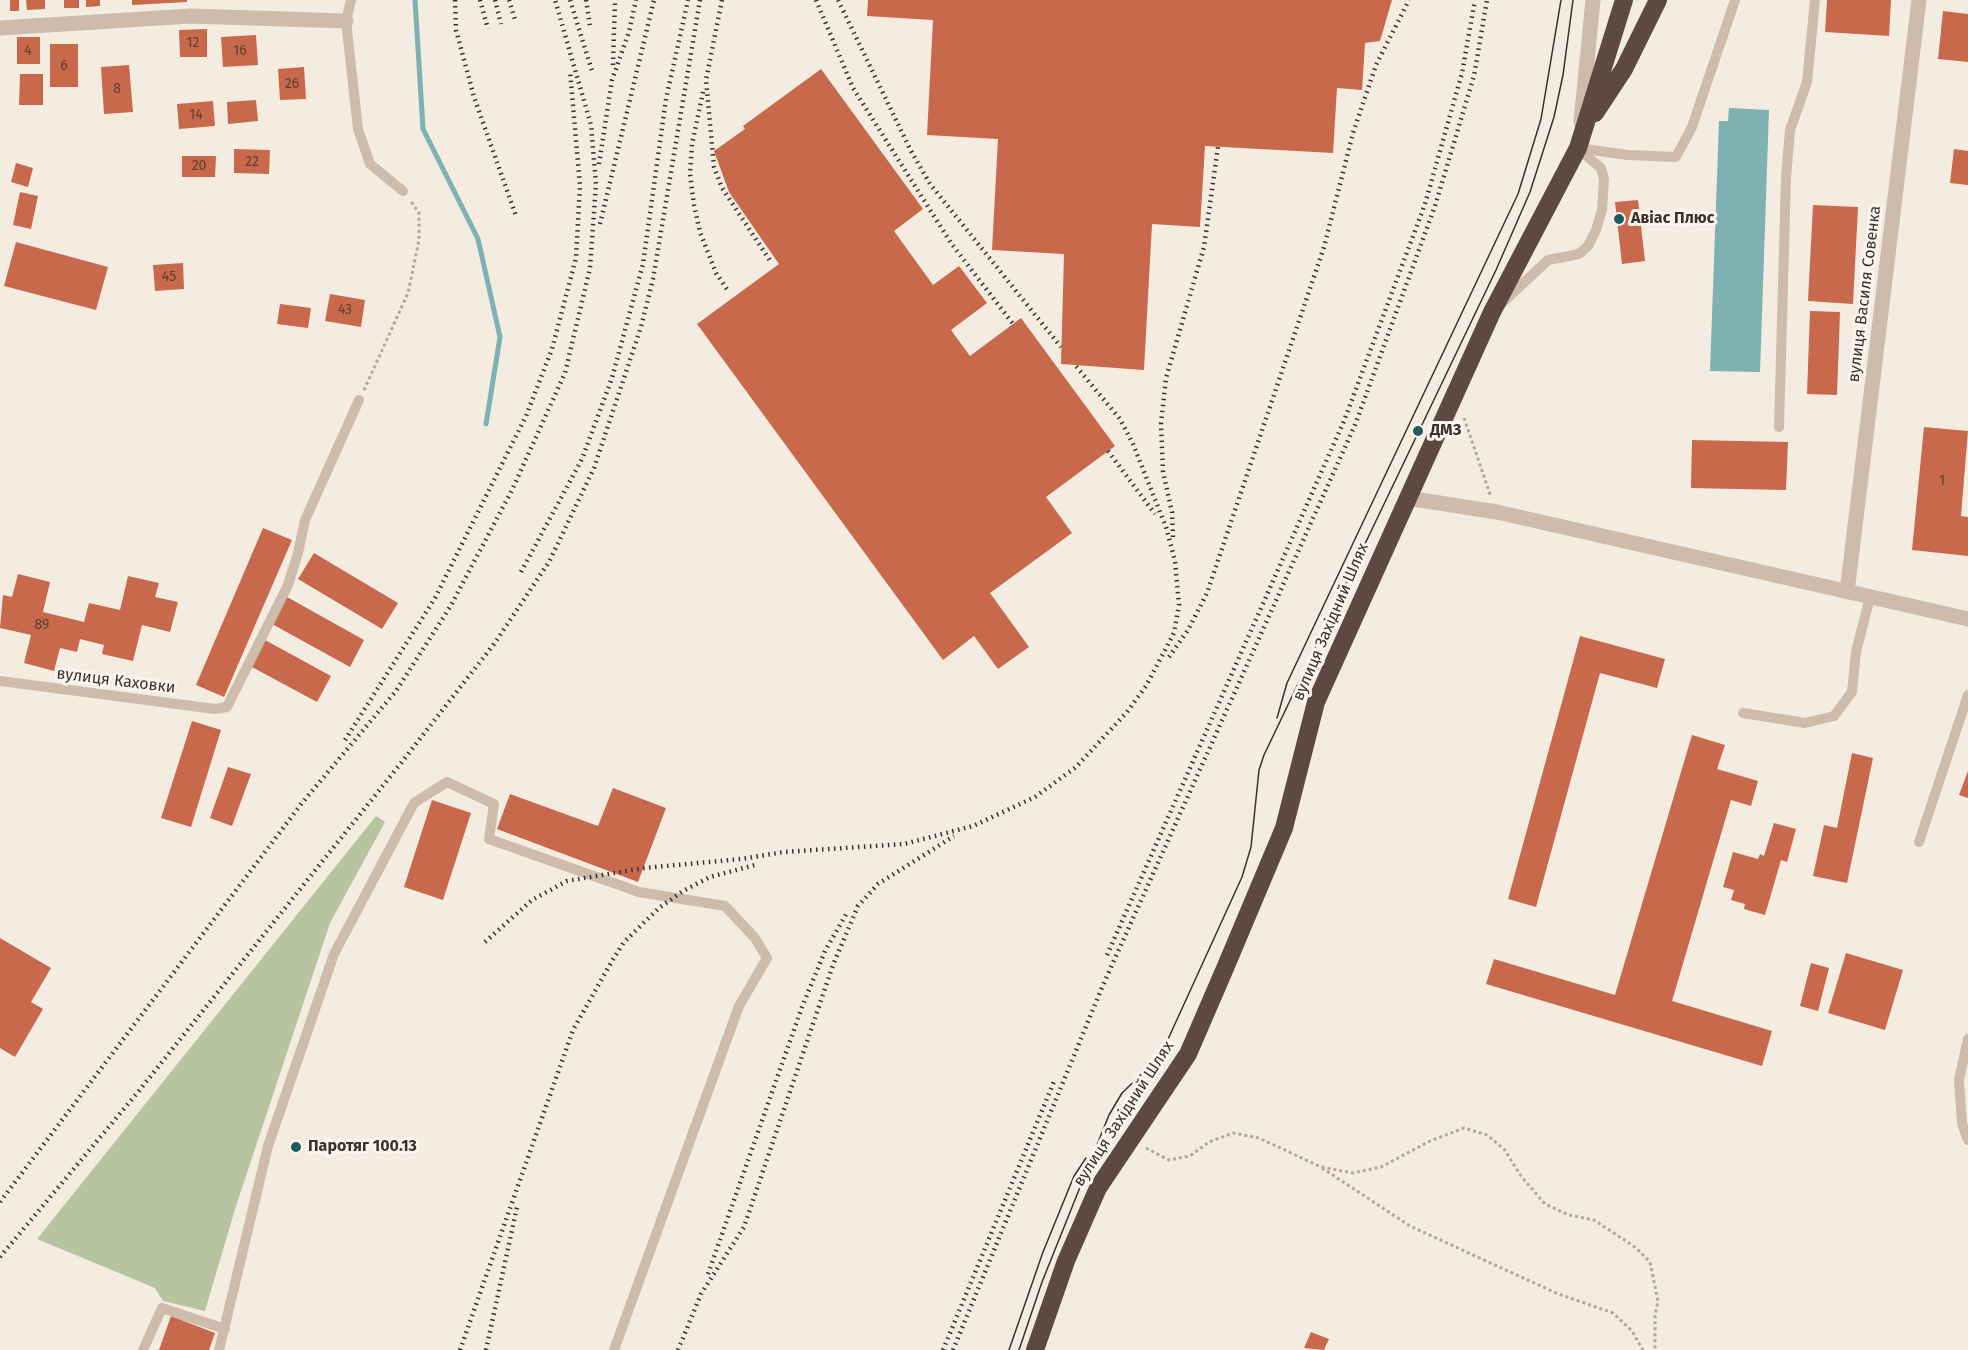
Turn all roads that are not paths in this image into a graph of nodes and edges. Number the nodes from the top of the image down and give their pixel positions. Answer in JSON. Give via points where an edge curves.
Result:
{"nodes":[{"id":1,"x":351,"y":0,"type":"edge"},
{"id":2,"x":1593,"y":0,"type":"edge"},
{"id":3,"x":1624,"y":0,"type":"edge"},
{"id":4,"x":1658,"y":0,"type":"edge"},
{"id":5,"x":1735,"y":0,"type":"edge"},
{"id":6,"x":1815,"y":0,"type":"edge"},
{"id":7,"x":1919,"y":0,"type":"edge"},
{"id":8,"x":346,"y":21,"type":"junction"},
{"id":9,"x":0,"y":28,"type":"edge"},
{"id":10,"x":1586,"y":127,"type":"junction"},
{"id":11,"x":1578,"y":148,"type":"junction"},
{"id":12,"x":403,"y":191,"type":"road end"},
{"id":13,"x":1492,"y":312,"type":"junction"},
{"id":14,"x":359,"y":400,"type":"road end"},
{"id":15,"x":1779,"y":427,"type":"dead end"},
{"id":16,"x":1407,"y":498,"type":"junction"},
{"id":17,"x":1847,"y":592,"type":"junction"},
{"id":18,"x":1870,"y":597,"type":"junction"},
{"id":19,"x":1968,"y":619,"type":"edge"},
{"id":20,"x":0,"y":681,"type":"edge"},
{"id":21,"x":1968,"y":695,"type":"edge"},
{"id":22,"x":1743,"y":713,"type":"dead end"},
{"id":23,"x":1919,"y":842,"type":"dead end"},
{"id":24,"x":1968,"y":1039,"type":"edge"},
{"id":25,"x":1968,"y":1140,"type":"edge"},
{"id":26,"x":225,"y":1329,"type":"junction"},
{"id":27,"x":143,"y":1350,"type":"edge"},
{"id":28,"x":219,"y":1350,"type":"edge"},
{"id":29,"x":614,"y":1350,"type":"edge"},
{"id":30,"x":1035,"y":1350,"type":"edge"}],
"edges":[{"from":1,"to":8,"type":"lane"},
{"from":2,"to":11,"type":"street","name":"вулиця Західний Шлях"},
{"from":3,"to":10,"type":"highway"},
{"from":4,"to":10,"type":"highway","via":[[1624,69]]},
{"from":5,"to":11,"type":"lane","via":[[1692,127],[1676,157]]},
{"from":6,"to":15,"type":"lane","via":[[1807,82],[1790,130],[1785,178]]},
{"from":7,"to":17,"type":"street","name":"вулиця Василя Совенка"},
{"from":8,"to":9,"type":"street","via":[[191,16]]},
{"from":8,"to":12,"type":"lane","via":[[358,129],[370,164]]},
{"from":10,"to":11,"type":"highway"},
{"from":11,"to":13,"type":"highway","name":"вулиця Західний Шлях"},
{"from":11,"to":13,"type":"lane","via":[[1601,168],[1604,179],[1602,210],[1588,246],[1579,254],[1548,260],[1518,292]]},
{"from":13,"to":16,"type":"highway","name":"вулиця Західний Шлях"},
{"from":14,"to":20,"type":"lane","name":"вулиця Каховки","via":[[305,520],[288,585],[227,707],[215,709]]},
{"from":16,"to":17,"type":"street","via":[[1497,513]]},
{"from":16,"to":30,"type":"highway","name":"вулиця Західний Шлях","via":[[1316,702],[1284,828],[1226,966],[1188,1053],[1098,1188],[1066,1261]]},
{"from":17,"to":18,"type":"street"},
{"from":18,"to":19,"type":"street"},
{"from":18,"to":22,"type":"lane","via":[[1856,651],[1852,692],[1834,716],[1805,723]]},
{"from":21,"to":23,"type":"lane"},
{"from":24,"to":25,"type":"lane","via":[[1959,1080],[1962,1123]]},
{"from":26,"to":27,"type":"lane","via":[[162,1308]]},
{"from":26,"to":28,"type":"lane"},
{"from":26,"to":29,"type":"lane","via":[[268,1146],[334,954],[414,803],[447,782],[494,804],[489,839],[639,892],[725,906],[755,938],[767,958],[739,1006]]}]}
